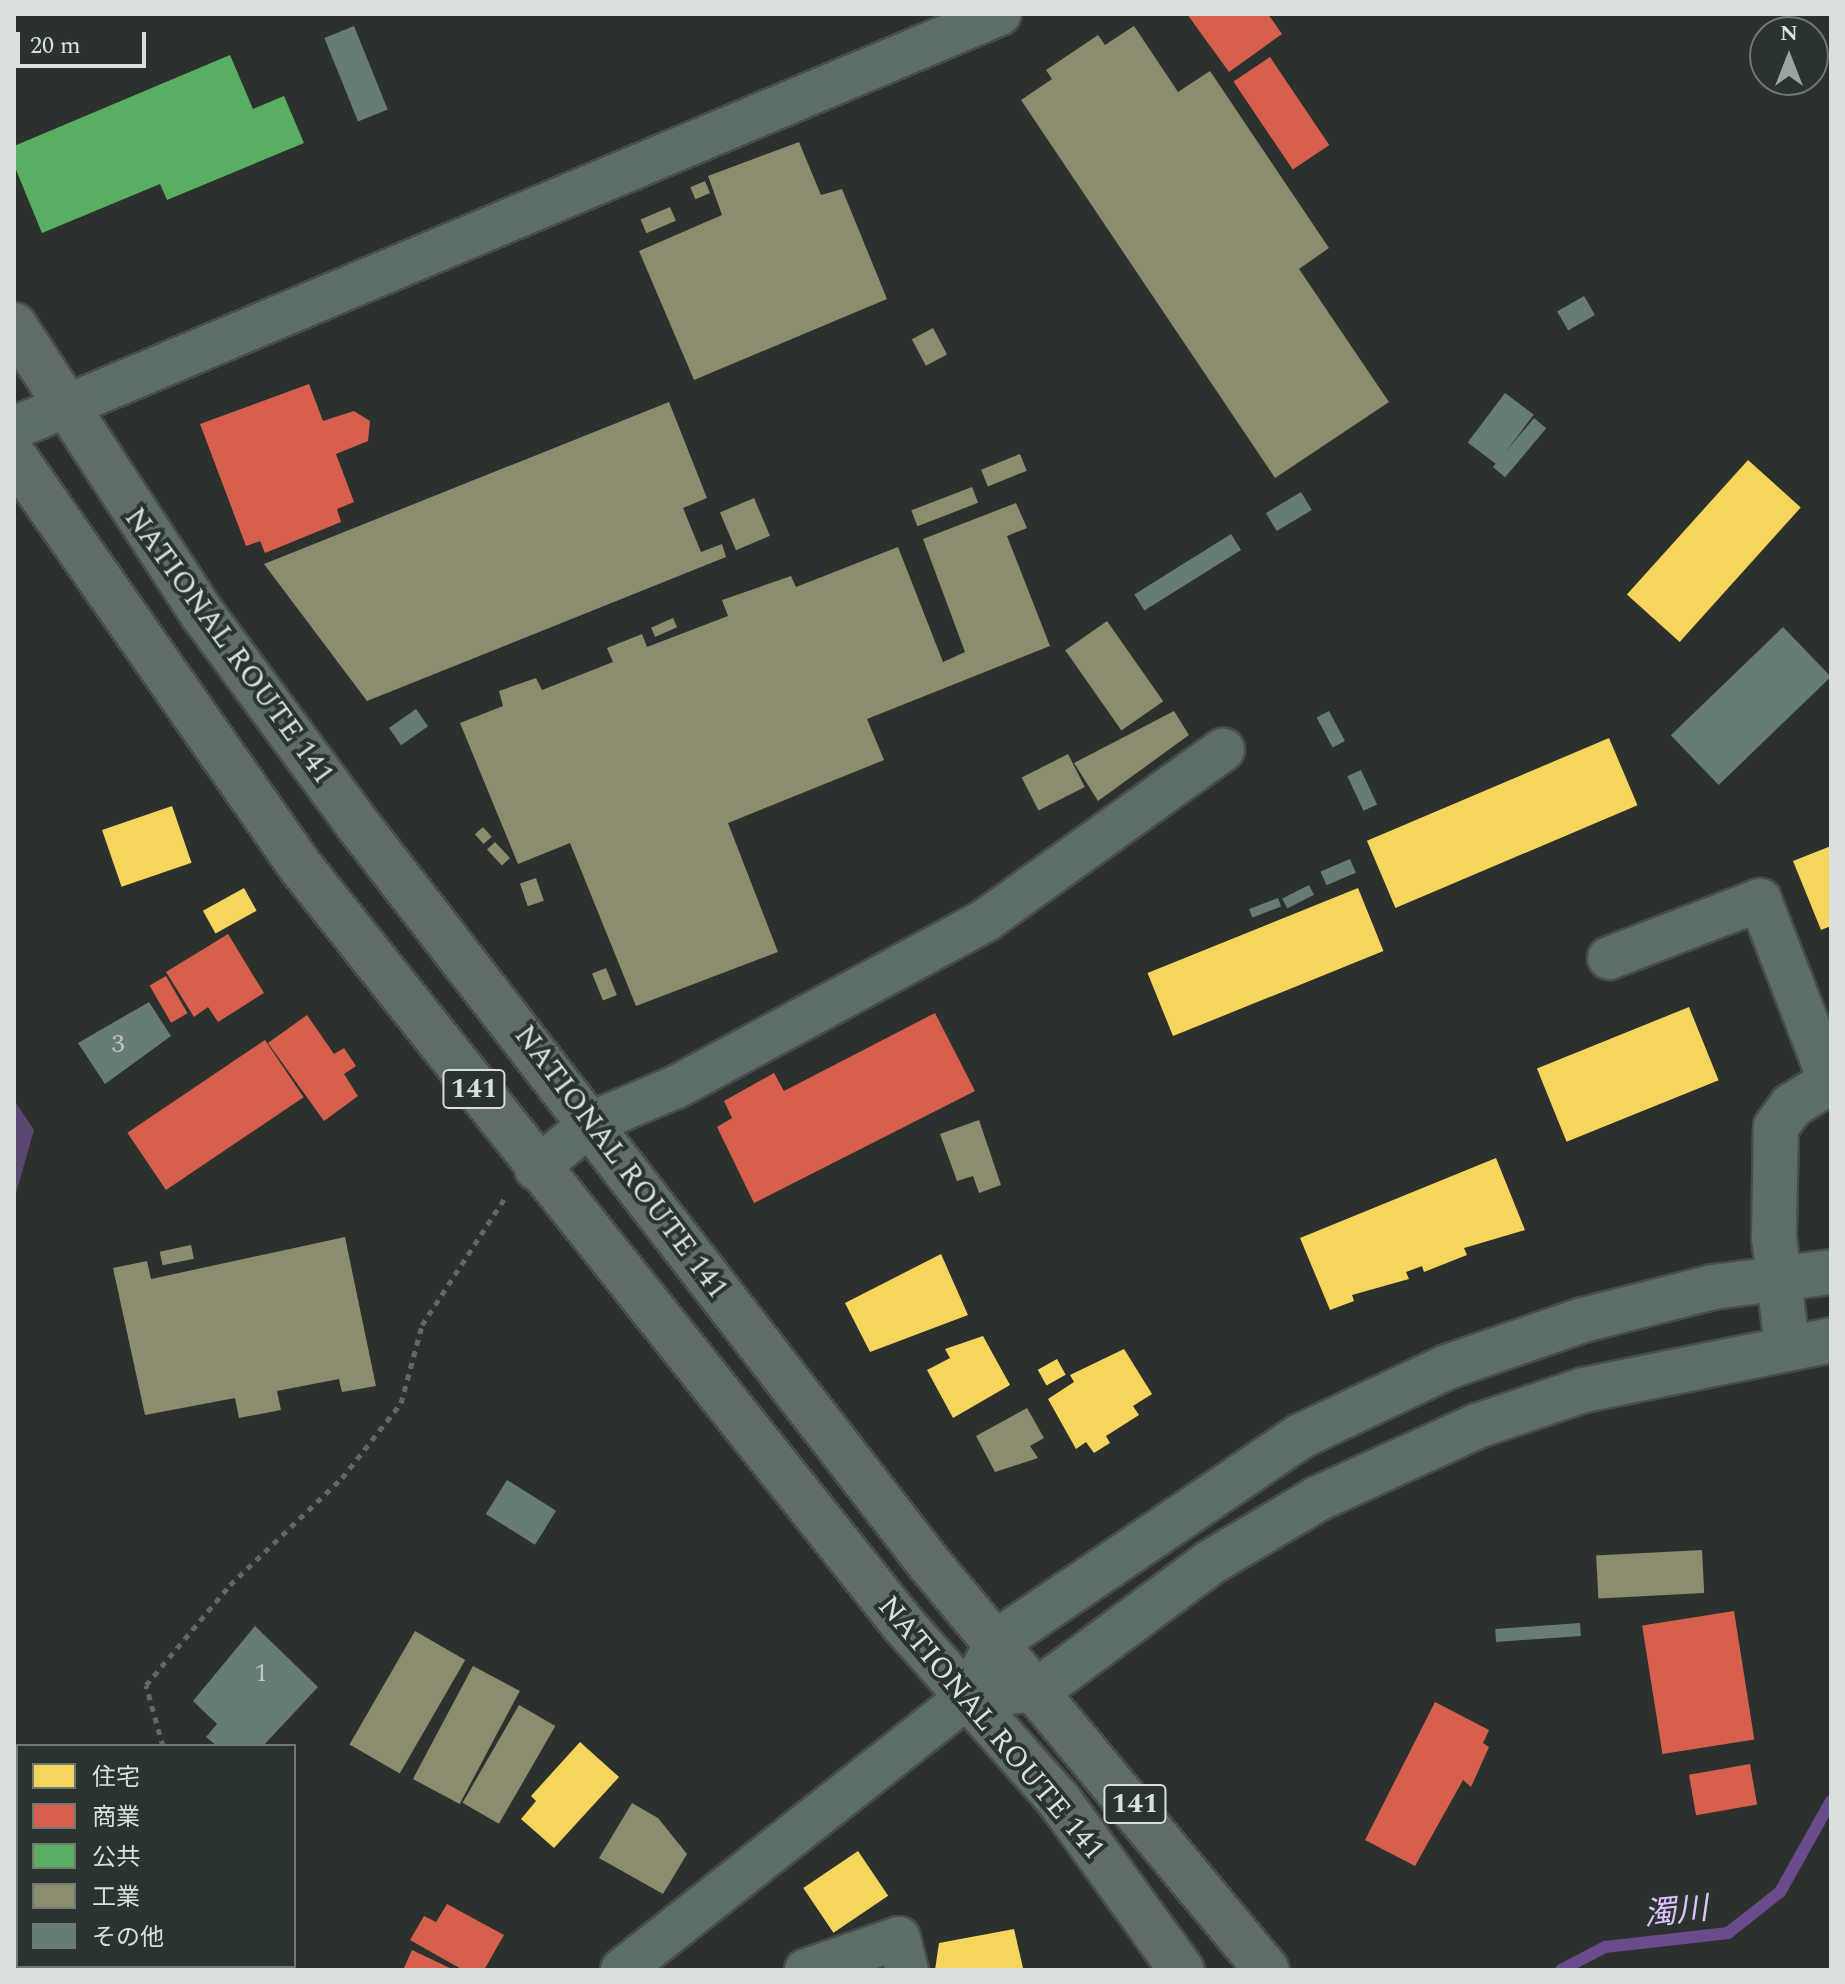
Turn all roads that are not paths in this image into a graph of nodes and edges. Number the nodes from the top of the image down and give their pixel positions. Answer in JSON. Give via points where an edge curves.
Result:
{"nodes":[{"id":1,"x":1000,"y":14,"type":"edge"},
{"id":2,"x":14,"y":325,"type":"edge"},
{"id":3,"x":62,"y":408,"type":"junction"},
{"id":4,"x":14,"y":428,"type":"edge"},
{"id":5,"x":14,"y":456,"type":"edge"},
{"id":6,"x":1223,"y":750,"type":"dead end"},
{"id":7,"x":1609,"y":958,"type":"dead end"},
{"id":8,"x":1831,"y":1081,"type":"edge"},
{"id":9,"x":593,"y":1122,"type":"junction"},
{"id":10,"x":536,"y":1169,"type":"junction"},
{"id":11,"x":1831,"y":1272,"type":"edge"},
{"id":12,"x":1778,"y":1278,"type":"junction"},
{"id":13,"x":1831,"y":1340,"type":"edge"},
{"id":14,"x":1787,"y":1346,"type":"junction"},
{"id":15,"x":998,"y":1641,"type":"junction"},
{"id":16,"x":1040,"y":1689,"type":"junction"},
{"id":17,"x":970,"y":1695,"type":"junction"},
{"id":18,"x":622,"y":1970,"type":"edge"},
{"id":19,"x":806,"y":1970,"type":"edge"},
{"id":20,"x":907,"y":1970,"type":"edge"},
{"id":21,"x":1182,"y":1970,"type":"edge"},
{"id":22,"x":1267,"y":1970,"type":"edge"}],
"edges":[{"from":1,"to":3,"type":"street"},
{"from":2,"to":3,"type":"highway","name":"NATIONAL ROUTE 141","number":"141"},
{"from":3,"to":4,"type":"street"},
{"from":3,"to":9,"type":"highway","name":"NATIONAL ROUTE 141","number":"141","via":[[358,825]]},
{"from":5,"to":10,"type":"highway","name":"NATIONAL ROUTE 141","number":"141","via":[[300,866]]},
{"from":6,"to":9,"type":"street","via":[[986,920],[676,1087]]},
{"from":7,"to":8,"type":"street","via":[[1760,900]]},
{"from":8,"to":12,"type":"street","via":[[1791,1106],[1776,1127],[1771,1170]]},
{"from":9,"to":10,"type":"street"},
{"from":9,"to":15,"type":"highway","name":"NATIONAL ROUTE 141","number":"141","via":[[928,1562]]},
{"from":10,"to":17,"type":"highway","name":"NATIONAL ROUTE 141","number":"141","via":[[903,1624]]},
{"from":11,"to":12,"type":"street"},
{"from":12,"to":14,"type":"street"},
{"from":12,"to":15,"type":"street","via":[[1583,1320],[1447,1367],[1301,1436]]},
{"from":13,"to":14,"type":"street"},
{"from":14,"to":16,"type":"street","via":[[1584,1390],[1477,1426],[1317,1499],[1211,1562]]},
{"from":15,"to":16,"type":"highway","name":"NATIONAL ROUTE 141","number":"141"},
{"from":15,"to":17,"type":"street"},
{"from":16,"to":17,"type":"street"},
{"from":16,"to":22,"type":"highway","name":"NATIONAL ROUTE 141","number":"141"},
{"from":17,"to":18,"type":"street"},
{"from":17,"to":21,"type":"highway","name":"NATIONAL ROUTE 141","number":"141","via":[[1058,1799]]},
{"from":19,"to":20,"type":"street","via":[[899,1938]]}]}
